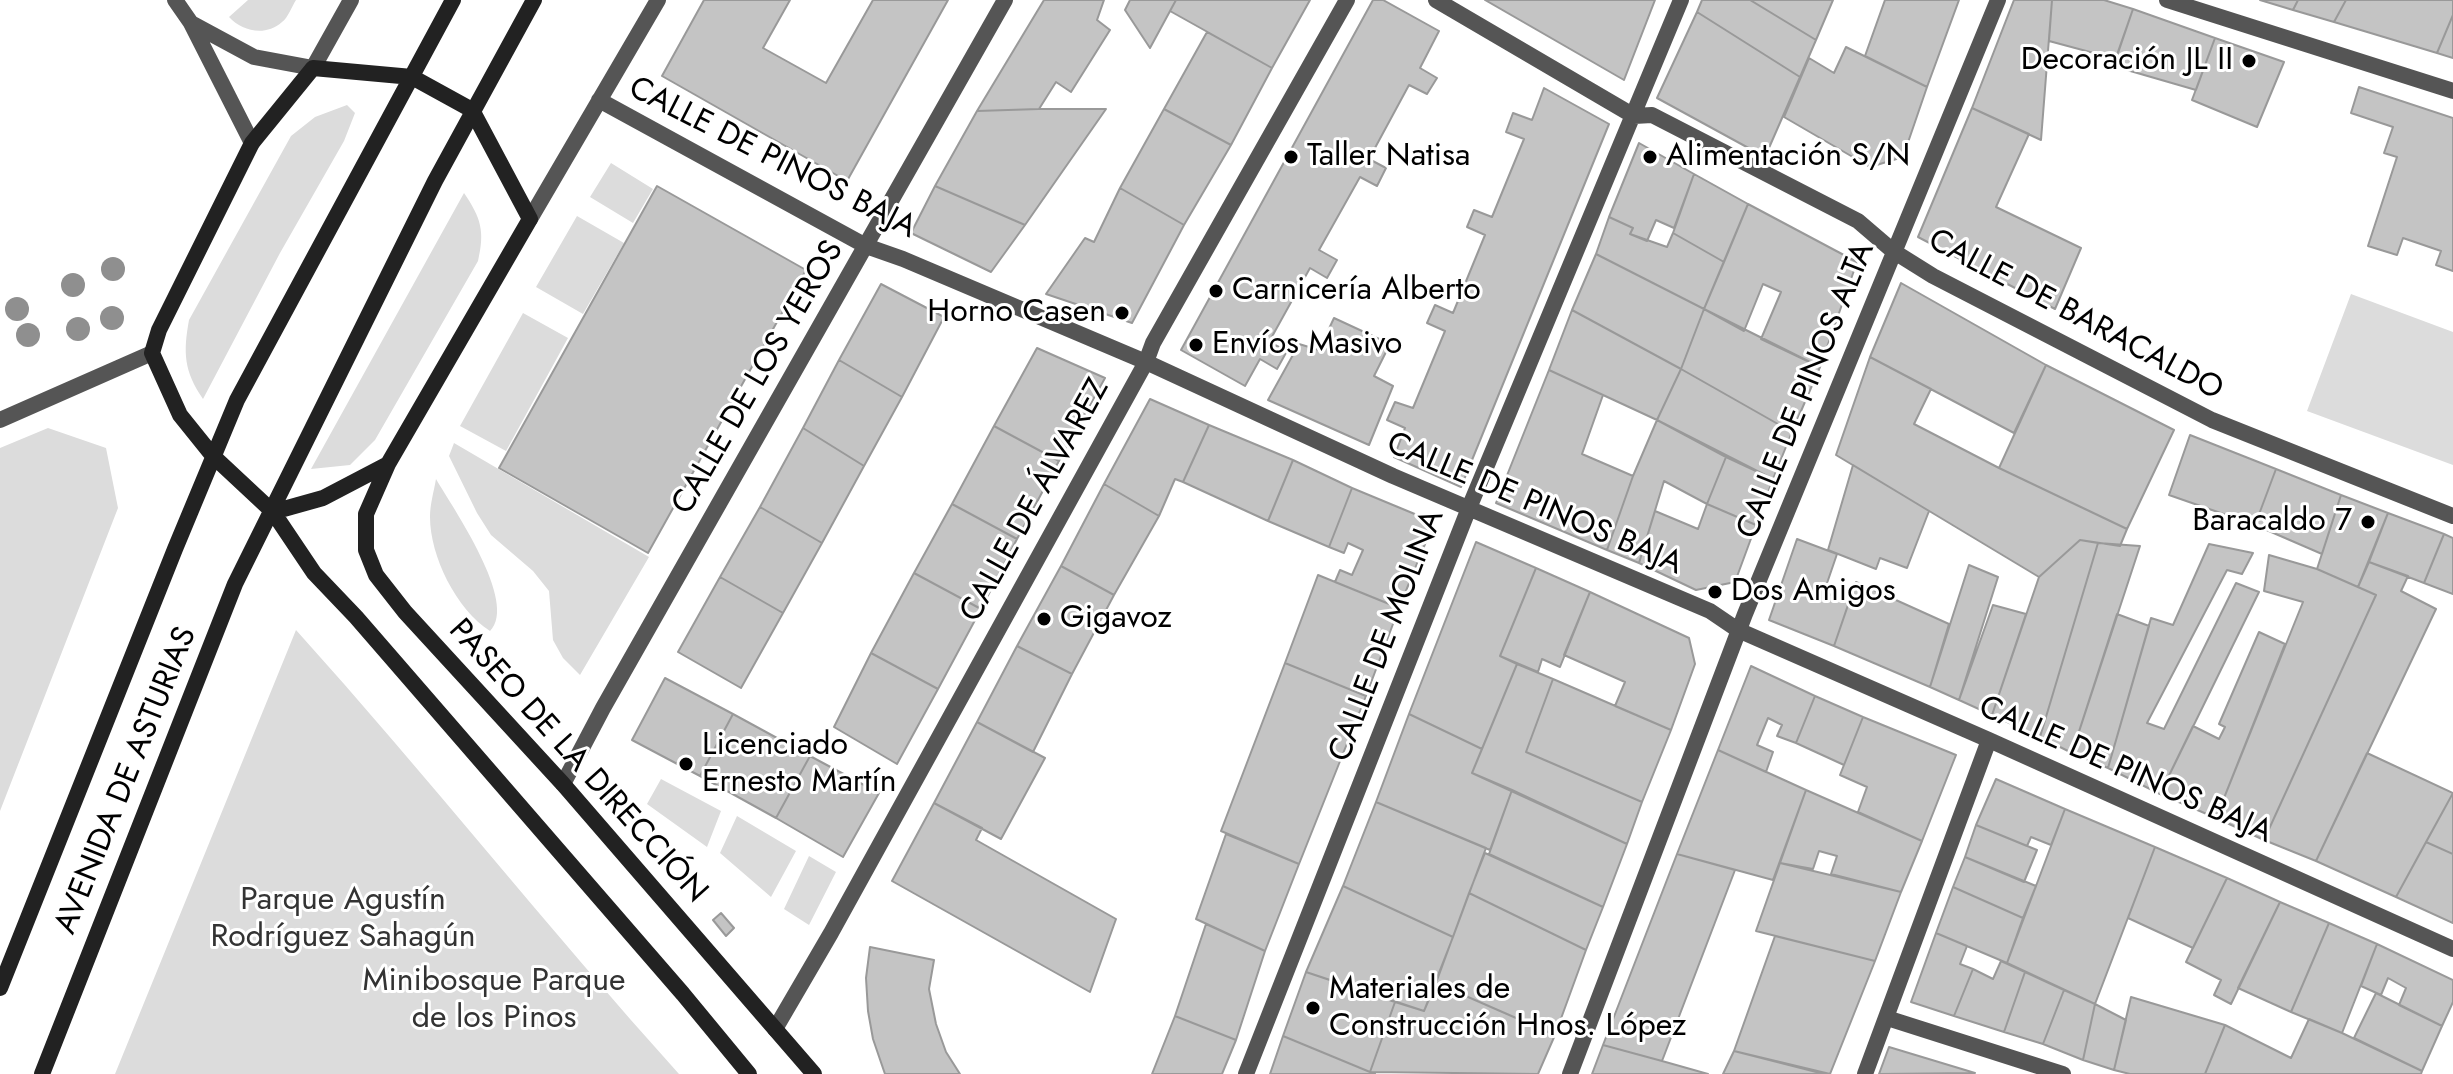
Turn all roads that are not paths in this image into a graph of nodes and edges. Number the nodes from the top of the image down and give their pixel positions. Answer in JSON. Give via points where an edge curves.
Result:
{"nodes":[{"id":1,"x":175,"y":0,"type":"edge"},
{"id":2,"x":351,"y":0,"type":"edge"},
{"id":3,"x":453,"y":0,"type":"edge"},
{"id":4,"x":534,"y":0,"type":"edge"},
{"id":5,"x":658,"y":0,"type":"edge"},
{"id":6,"x":1005,"y":0,"type":"edge"},
{"id":7,"x":1347,"y":0,"type":"edge"},
{"id":8,"x":1436,"y":0,"type":"edge"},
{"id":9,"x":1681,"y":0,"type":"edge"},
{"id":10,"x":1998,"y":0,"type":"edge"},
{"id":11,"x":2167,"y":0,"type":"edge"},
{"id":12,"x":191,"y":23,"type":"junction"},
{"id":13,"x":313,"y":68,"type":"junction"},
{"id":14,"x":412,"y":77,"type":"junction"},
{"id":15,"x":2453,"y":91,"type":"edge"},
{"id":16,"x":599,"y":100,"type":"junction"},
{"id":17,"x":472,"y":110,"type":"junction"},
{"id":18,"x":1634,"y":116,"type":"junction"},
{"id":19,"x":252,"y":143,"type":"junction"},
{"id":20,"x":530,"y":219,"type":"junction"},
{"id":21,"x":866,"y":246,"type":"junction"},
{"id":22,"x":1893,"y":251,"type":"junction"},
{"id":23,"x":152,"y":353,"type":"junction"},
{"id":24,"x":1146,"y":362,"type":"junction"},
{"id":25,"x":0,"y":420,"type":"edge"},
{"id":26,"x":213,"y":456,"type":"junction"},
{"id":27,"x":388,"y":464,"type":"junction"},
{"id":28,"x":1469,"y":508,"type":"junction"},
{"id":29,"x":273,"y":512,"type":"junction"},
{"id":30,"x":2453,"y":516,"type":"edge"},
{"id":31,"x":1738,"y":630,"type":"junction"},
{"id":32,"x":1989,"y":740,"type":"junction"},
{"id":33,"x":563,"y":784,"type":"junction"},
{"id":34,"x":2453,"y":949,"type":"edge"},
{"id":35,"x":0,"y":988,"type":"edge"},
{"id":36,"x":1887,"y":1018,"type":"junction"},
{"id":37,"x":775,"y":1029,"type":"junction"},
{"id":38,"x":42,"y":1074,"type":"edge"},
{"id":39,"x":749,"y":1074,"type":"edge"},
{"id":40,"x":814,"y":1074,"type":"edge"},
{"id":41,"x":1246,"y":1074,"type":"edge"},
{"id":42,"x":1570,"y":1074,"type":"edge"},
{"id":43,"x":1865,"y":1074,"type":"edge"},
{"id":44,"x":2063,"y":1074,"type":"edge"}],
"edges":[{"from":1,"to":12,"type":"street"},
{"from":2,"to":13,"type":"street"},
{"from":3,"to":14,"type":"street","name":"AVENIDA DE ASTURIAS"},
{"from":4,"to":17,"type":"street","name":"AVENIDA DE ASTURIAS"},
{"from":5,"to":16,"type":"street"},
{"from":6,"to":21,"type":"street","name":"CALLE DE LOS YEROS"},
{"from":7,"to":24,"type":"street","name":"CALLE DE ÁLVAREZ"},
{"from":8,"to":18,"type":"street","name":"CALLE DE BARACALDO"},
{"from":9,"to":18,"type":"street","name":"CALLE DE MOLINA"},
{"from":10,"to":22,"type":"street","name":"CALLE DE PINOS ALTA"},
{"from":11,"to":15,"type":"street"},
{"from":12,"to":13,"type":"street","via":[[254,57]]},
{"from":12,"to":19,"type":"street"},
{"from":13,"to":14,"type":"street"},
{"from":13,"to":19,"type":"street"},
{"from":14,"to":17,"type":"street"},
{"from":14,"to":26,"type":"street","name":"AVENIDA DE ASTURIAS","via":[[237,400]]},
{"from":16,"to":20,"type":"street"},
{"from":16,"to":21,"type":"street","name":"CALLE DE PINOS BAJA"},
{"from":17,"to":20,"type":"street"},
{"from":17,"to":29,"type":"street","name":"AVENIDA DE ASTURIAS"},
{"from":18,"to":22,"type":"street","name":"CALLE DE BARACALDO","via":[[1652,115],[1858,221]]},
{"from":18,"to":28,"type":"street","name":"CALLE DE MOLINA"},
{"from":19,"to":23,"type":"street"},
{"from":20,"to":27,"type":"street"},
{"from":21,"to":24,"type":"street","name":"CALLE DE PINOS BAJA"},
{"from":21,"to":33,"type":"street","name":"CALLE DE LOS YEROS"},
{"from":22,"to":30,"type":"street","name":"CALLE DE BARACALDO","via":[[2212,420]]},
{"from":22,"to":31,"type":"street","name":"CALLE DE PINOS ALTA"},
{"from":23,"to":25,"type":"street"},
{"from":23,"to":26,"type":"street","via":[[180,415]]},
{"from":24,"to":28,"type":"street","name":"CALLE DE PINOS BAJA"},
{"from":24,"to":37,"type":"street","name":"CALLE DE ÁLVAREZ"},
{"from":26,"to":29,"type":"street"},
{"from":26,"to":35,"type":"street","name":"AVENIDA DE ASTURIAS"},
{"from":27,"to":29,"type":"street","via":[[323,498]]},
{"from":27,"to":33,"type":"street","name":"PASEO DE LA DIRECCIÓN","via":[[366,514],[366,550],[376,575]]},
{"from":28,"to":31,"type":"street","name":"CALLE DE PINOS BAJA","via":[[1710,611]]},
{"from":28,"to":41,"type":"street","name":"CALLE DE MOLINA"},
{"from":29,"to":38,"type":"street","name":"AVENIDA DE ASTURIAS","via":[[235,584]]},
{"from":29,"to":39,"type":"street","via":[[314,573]]},
{"from":31,"to":32,"type":"street","name":"CALLE DE PINOS BAJA"},
{"from":31,"to":42,"type":"street","name":"CALLE DE PINOS ALTA"},
{"from":32,"to":34,"type":"street","name":"CALLE DE PINOS BAJA"},
{"from":32,"to":36,"type":"street"},
{"from":33,"to":37,"type":"street","name":"PASEO DE LA DIRECCIÓN"},
{"from":36,"to":43,"type":"street"},
{"from":36,"to":44,"type":"street"},
{"from":37,"to":40,"type":"street","name":"PASEO DE LA DIRECCIÓN"}]}
